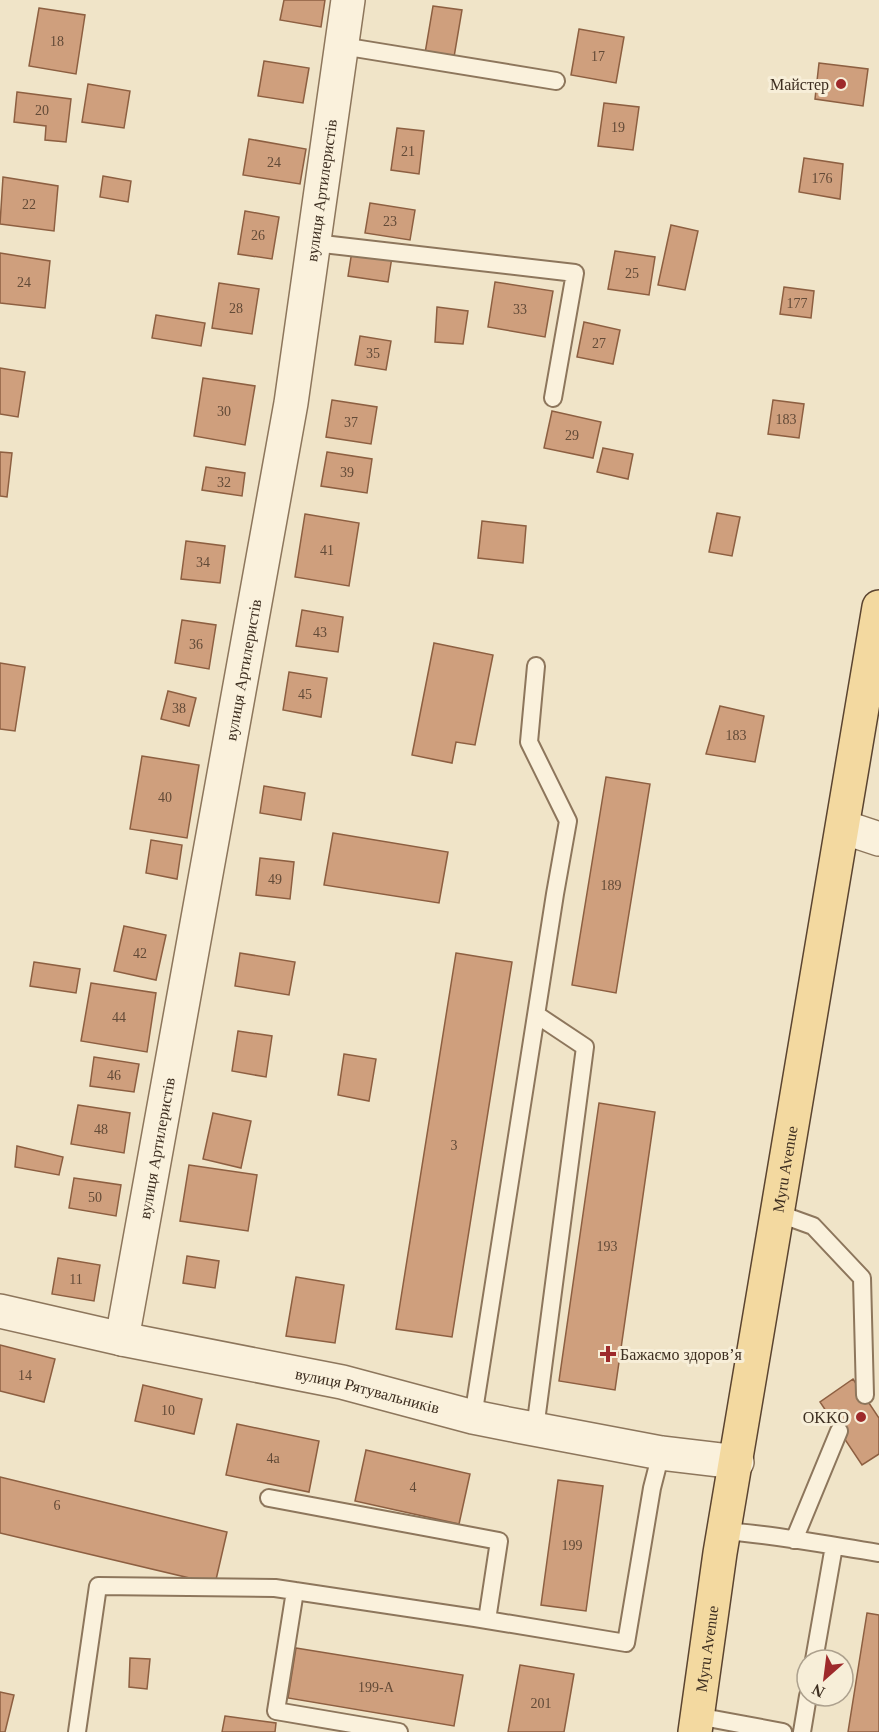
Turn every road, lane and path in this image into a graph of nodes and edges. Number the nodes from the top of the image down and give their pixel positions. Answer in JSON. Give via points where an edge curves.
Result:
{"nodes":[{"id":1,"x":348,"y":0,"type":"edge"},
{"id":2,"x":342,"y":46,"type":"junction"},
{"id":3,"x":556,"y":81,"type":"dead end"},
{"id":4,"x":314,"y":243,"type":"junction"},
{"id":5,"x":553,"y":398,"type":"dead end"},
{"id":6,"x":879,"y":607,"type":"edge"},
{"id":7,"x":536,"y":666,"type":"dead end"},
{"id":8,"x":843,"y":827,"type":"junction"},
{"id":9,"x":879,"y":839,"type":"edge"},
{"id":10,"x":537,"y":1015,"type":"junction"},
{"id":11,"x":777,"y":1213,"type":"junction"},
{"id":12,"x":0,"y":1311,"type":"edge"},
{"id":13,"x":122,"y":1339,"type":"junction"},
{"id":14,"x":865,"y":1395,"type":"dead end"},
{"id":15,"x":473,"y":1417,"type":"junction"},
{"id":16,"x":535,"y":1430,"type":"junction"},
{"id":17,"x":839,"y":1431,"type":"dead end"},
{"id":18,"x":661,"y":1453,"type":"junction"},
{"id":19,"x":736,"y":1462,"type":"junction"},
{"id":20,"x":269,"y":1498,"type":"dead end"},
{"id":21,"x":725,"y":1530,"type":"junction"},
{"id":22,"x":794,"y":1540,"type":"junction"},
{"id":23,"x":834,"y":1546,"type":"junction"},
{"id":24,"x":879,"y":1553,"type":"edge"},
{"id":25,"x":295,"y":1591,"type":"junction"},
{"id":26,"x":487,"y":1620,"type":"junction"},
{"id":27,"x":816,"y":1648,"type":"edge"},
{"id":28,"x":806,"y":1708,"type":"edge"},
{"id":29,"x":696,"y":1724,"type":"edge"},
{"id":30,"x":77,"y":1732,"type":"edge"},
{"id":31,"x":399,"y":1732,"type":"edge"},
{"id":32,"x":783,"y":1732,"type":"edge"},
{"id":33,"x":802,"y":1732,"type":"edge"}],
"edges":[{"from":1,"to":2,"type":"street","name":"вулиця Артилеристів"},
{"from":2,"to":3,"type":"lane"},
{"from":2,"to":4,"type":"street","name":"вулиця Артилеристів"},
{"from":4,"to":5,"type":"lane","via":[[575,273]]},
{"from":4,"to":13,"type":"street","name":"вулиця Артилеристів","via":[[291,403]]},
{"from":6,"to":8,"type":"main road","name":"Myru Avenue"},
{"from":7,"to":10,"type":"lane","via":[[528,742],[568,821]]},
{"from":8,"to":9,"type":"street"},
{"from":8,"to":11,"type":"main road","name":"Myru Avenue"},
{"from":10,"to":15,"type":"lane"},
{"from":10,"to":16,"type":"lane","via":[[585,1047]]},
{"from":11,"to":14,"type":"lane","via":[[813,1226],[862,1278]]},
{"from":11,"to":19,"type":"main road","name":"Myru Avenue"},
{"from":12,"to":13,"type":"street","name":"вулиця Рятувальників"},
{"from":13,"to":15,"type":"street","name":"вулиця Рятувальників","via":[[342,1382]]},
{"from":15,"to":16,"type":"street","name":"вулиця Рятувальників"},
{"from":16,"to":18,"type":"street","name":"вулиця Рятувальників"},
{"from":17,"to":22,"type":"lane"},
{"from":18,"to":19,"type":"street","name":"вулиця Рятувальників"},
{"from":18,"to":26,"type":"lane","via":[[626,1643]]},
{"from":19,"to":21,"type":"main road","name":"Myru Avenue"},
{"from":20,"to":26,"type":"lane","via":[[499,1541]]},
{"from":21,"to":22,"type":"lane"},
{"from":21,"to":29,"type":"main road","name":"Myru Avenue"},
{"from":22,"to":23,"type":"lane"},
{"from":23,"to":24,"type":"lane"},
{"from":23,"to":27,"type":"lane"},
{"from":25,"to":26,"type":"lane"},
{"from":25,"to":30,"type":"lane","via":[[98,1586]]},
{"from":25,"to":31,"type":"lane","via":[[276,1711]]},
{"from":28,"to":33,"type":"lane"},
{"from":29,"to":32,"type":"lane"}]}
